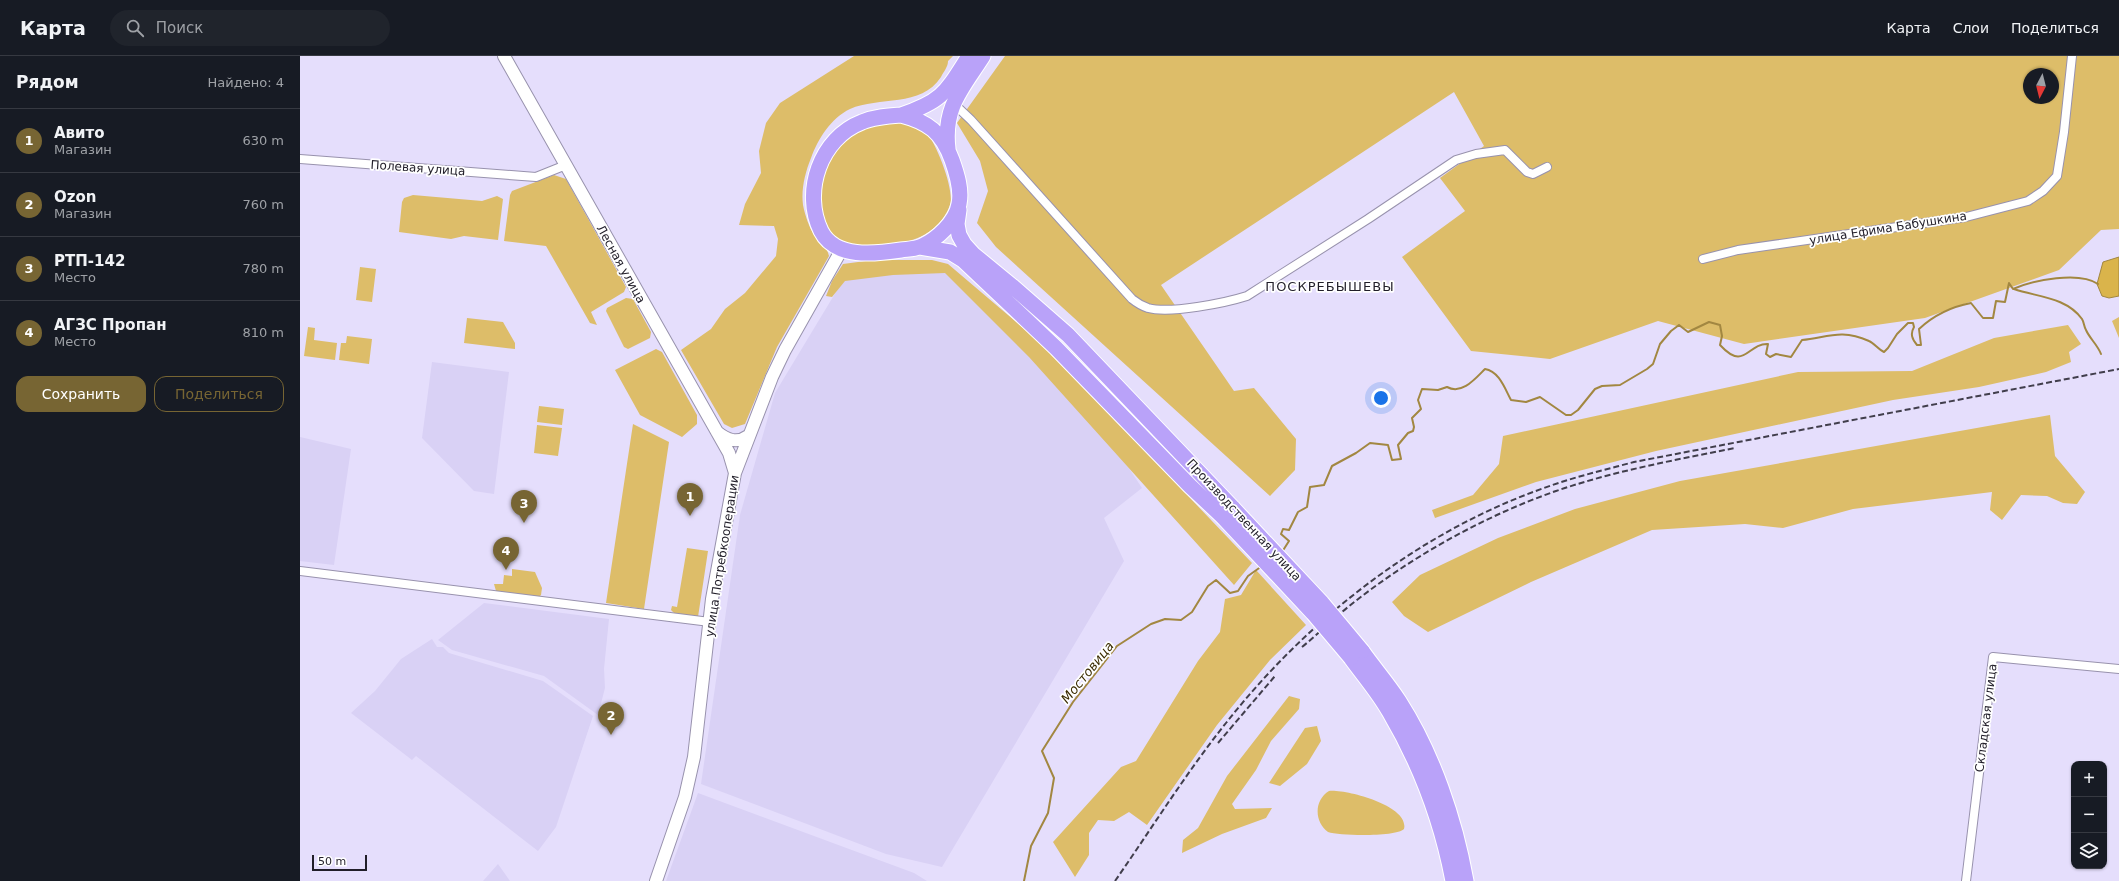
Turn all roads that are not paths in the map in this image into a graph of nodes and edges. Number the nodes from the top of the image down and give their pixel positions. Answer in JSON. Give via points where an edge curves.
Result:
{"nodes":[{"id":1,"x":504,"y":56,"type":"edge"},
{"id":2,"x":969,"y":56,"type":"edge"},
{"id":3,"x":983,"y":56,"type":"edge"},
{"id":4,"x":2072,"y":56,"type":"edge"},
{"id":5,"x":953,"y":103,"type":"junction"},
{"id":6,"x":900,"y":115,"type":"junction"},
{"id":7,"x":948,"y":150,"type":"junction"},
{"id":8,"x":300,"y":159,"type":"edge"},
{"id":9,"x":566,"y":165,"type":"junction"},
{"id":10,"x":1548,"y":167,"type":"dead end"},
{"id":11,"x":959,"y":207,"type":"junction"},
{"id":12,"x":920,"y":247,"type":"junction"},
{"id":13,"x":842,"y":249,"type":"junction"},
{"id":14,"x":1703,"y":259,"type":"dead end"},
{"id":15,"x":716,"y":431,"type":"junction"},
{"id":16,"x":748,"y":436,"type":"junction"},
{"id":17,"x":734,"y":473,"type":"junction"},
{"id":18,"x":1228,"y":512,"type":"junction"},
{"id":19,"x":300,"y":571,"type":"edge"},
{"id":20,"x":710,"y":622,"type":"junction"},
{"id":21,"x":1356,"y":655,"type":"junction"},
{"id":22,"x":2119,"y":669,"type":"edge"},
{"id":23,"x":656,"y":881,"type":"edge"},
{"id":24,"x":1453,"y":881,"type":"edge"},
{"id":25,"x":1466,"y":881,"type":"edge"},
{"id":26,"x":1966,"y":881,"type":"edge"}],
"edges":[{"from":1,"to":9,"type":"main road","name":"Лесная улица"},
{"from":2,"to":6,"type":"highway","via":[[949,88],[936,101]]},
{"from":3,"to":5,"type":"highway"},
{"from":4,"to":14,"type":"street","name":"улица Ефима Бабушкина","via":[[2057,176],[2048,187],[2028,201],[1974,215],[1738,250]]},
{"from":5,"to":7,"type":"highway","via":[[946,132]]},
{"from":5,"to":10,"type":"street","via":[[1132,299],[1142,306],[1158,310],[1232,301],[1247,296],[1456,160],[1505,150],[1527,172],[1533,174]]},
{"from":6,"to":7,"type":"highway","via":[[931,127]]},
{"from":6,"to":13,"type":"highway","via":[[866,120],[845,131],[833,142],[823,158],[816,175],[812,204],[823,235]]},
{"from":7,"to":11,"type":"highway","name":"Производственная улица","via":[[957,172]]},
{"from":8,"to":9,"type":"street","name":"Полевая улица","via":[[536,177]]},
{"from":9,"to":15,"type":"main road","name":"Лесная улица"},
{"from":11,"to":12,"type":"highway","via":[[948,226],[933,240]]},
{"from":11,"to":18,"type":"highway","name":"Производственная улица","via":[[959,235],[964,244],[1068,335]]},
{"from":12,"to":13,"type":"highway","via":[[867,253]]},
{"from":12,"to":18,"type":"highway","name":"Производственная улица","via":[[950,252],[963,260]]},
{"from":13,"to":16,"type":"main road","name":"улица Потребкооперации","via":[[785,350]]},
{"from":15,"to":16,"type":"main road","via":[[734,441],[743,440]]},
{"from":15,"to":17,"type":"main road","name":"Лесная улица","via":[[728,453]]},
{"from":16,"to":17,"type":"main road","name":"улица Потребкооперации"},
{"from":17,"to":20,"type":"main road","name":"улица Потребкооперации"},
{"from":18,"to":21,"type":"highway","name":"Производственная улица","bridge":true,"via":[[1322,603]]},
{"from":19,"to":20,"type":"street"},
{"from":20,"to":23,"type":"main road","name":"улица Потребкооперации","via":[[690,778]]},
{"from":21,"to":24,"type":"highway","name":"Производственная улица","via":[[1409,749],[1440,828]]},
{"from":21,"to":25,"type":"highway","name":"Производственная улица","via":[[1399,701],[1419,738],[1451,816]]},
{"from":22,"to":26,"type":"street","name":"Складская улица","via":[[1993,657]]}]}
